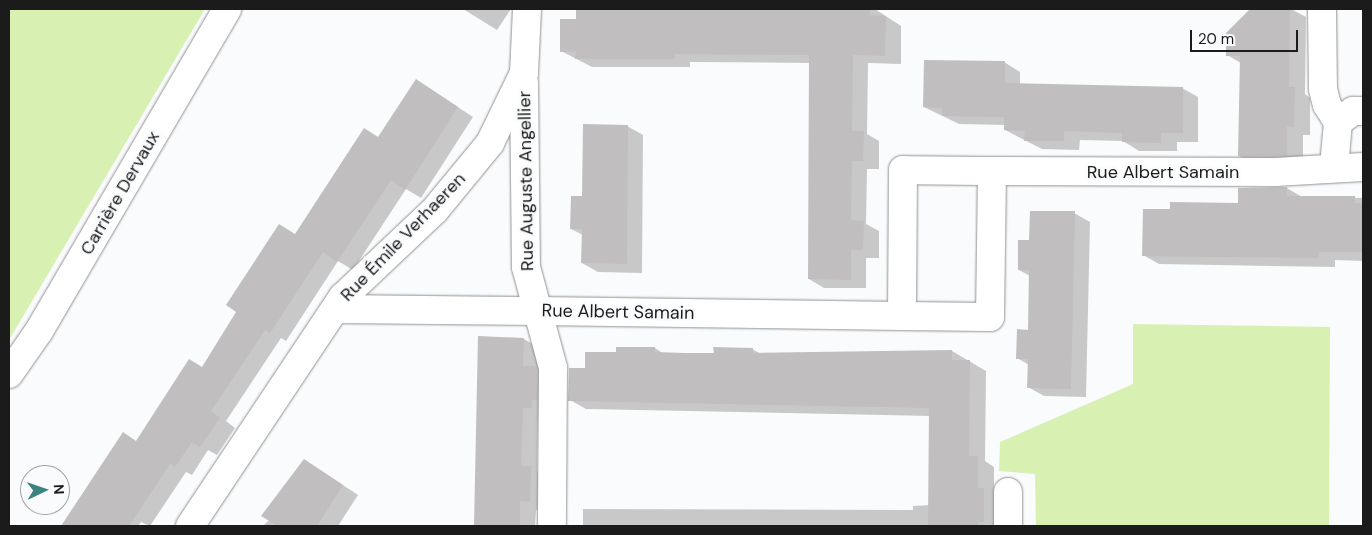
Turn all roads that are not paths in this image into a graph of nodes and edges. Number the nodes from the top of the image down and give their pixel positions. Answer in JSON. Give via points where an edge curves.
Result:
{"nodes":[{"id":1,"x":227,"y":9,"type":"edge"},
{"id":2,"x":527,"y":9,"type":"edge"},
{"id":3,"x":1322,"y":9,"type":"edge"},
{"id":4,"x":524,"y":73,"type":"junction"},
{"id":5,"x":1363,"y":111,"type":"edge"},
{"id":6,"x":1338,"y":122,"type":"junction"},
{"id":7,"x":1334,"y":167,"type":"junction"},
{"id":8,"x":1363,"y":167,"type":"edge"},
{"id":9,"x":992,"y":172,"type":"junction"},
{"id":10,"x":334,"y":309,"type":"junction"},
{"id":11,"x":538,"y":310,"type":"junction"},
{"id":12,"x":902,"y":316,"type":"junction"},
{"id":13,"x":9,"y":374,"type":"edge"},
{"id":14,"x":1008,"y":492,"type":"dead end"},
{"id":15,"x":190,"y":526,"type":"edge"},
{"id":16,"x":552,"y":526,"type":"edge"},
{"id":17,"x":1008,"y":526,"type":"edge"}],
"edges":[{"from":1,"to":13,"type":"street","name":"Carrière Dervaux","via":[[39,331]]},
{"from":2,"to":4,"type":"street","name":"Rue Émile Verhaeren"},
{"from":3,"to":6,"type":"street","via":[[1323,89],[1327,106]]},
{"from":4,"to":10,"type":"street","name":"Rue Émile Verhaeren","via":[[499,130],[456,187],[364,275]]},
{"from":4,"to":11,"type":"street","name":"Rue Auguste Angellier","via":[[526,266]]},
{"from":5,"to":6,"type":"street","via":[[1353,110]]},
{"from":6,"to":7,"type":"street"},
{"from":7,"to":8,"type":"street","name":"Rue Albert Samain"},
{"from":7,"to":9,"type":"street","name":"Rue Albert Samain","via":[[1275,172]]},
{"from":9,"to":12,"type":"street","name":"Rue Albert Samain","via":[[990,317]]},
{"from":9,"to":12,"type":"street","name":"Rue Albert Samain","via":[[903,170]]},
{"from":10,"to":11,"type":"street","name":"Rue Albert Samain"},
{"from":10,"to":15,"type":"street","name":"Rue Émile Verhaeren"},
{"from":11,"to":12,"type":"street","name":"Rue Albert Samain"},
{"from":11,"to":16,"type":"street","name":"Rue Auguste Angellier","via":[[554,368]]},
{"from":14,"to":17,"type":"street"}]}
